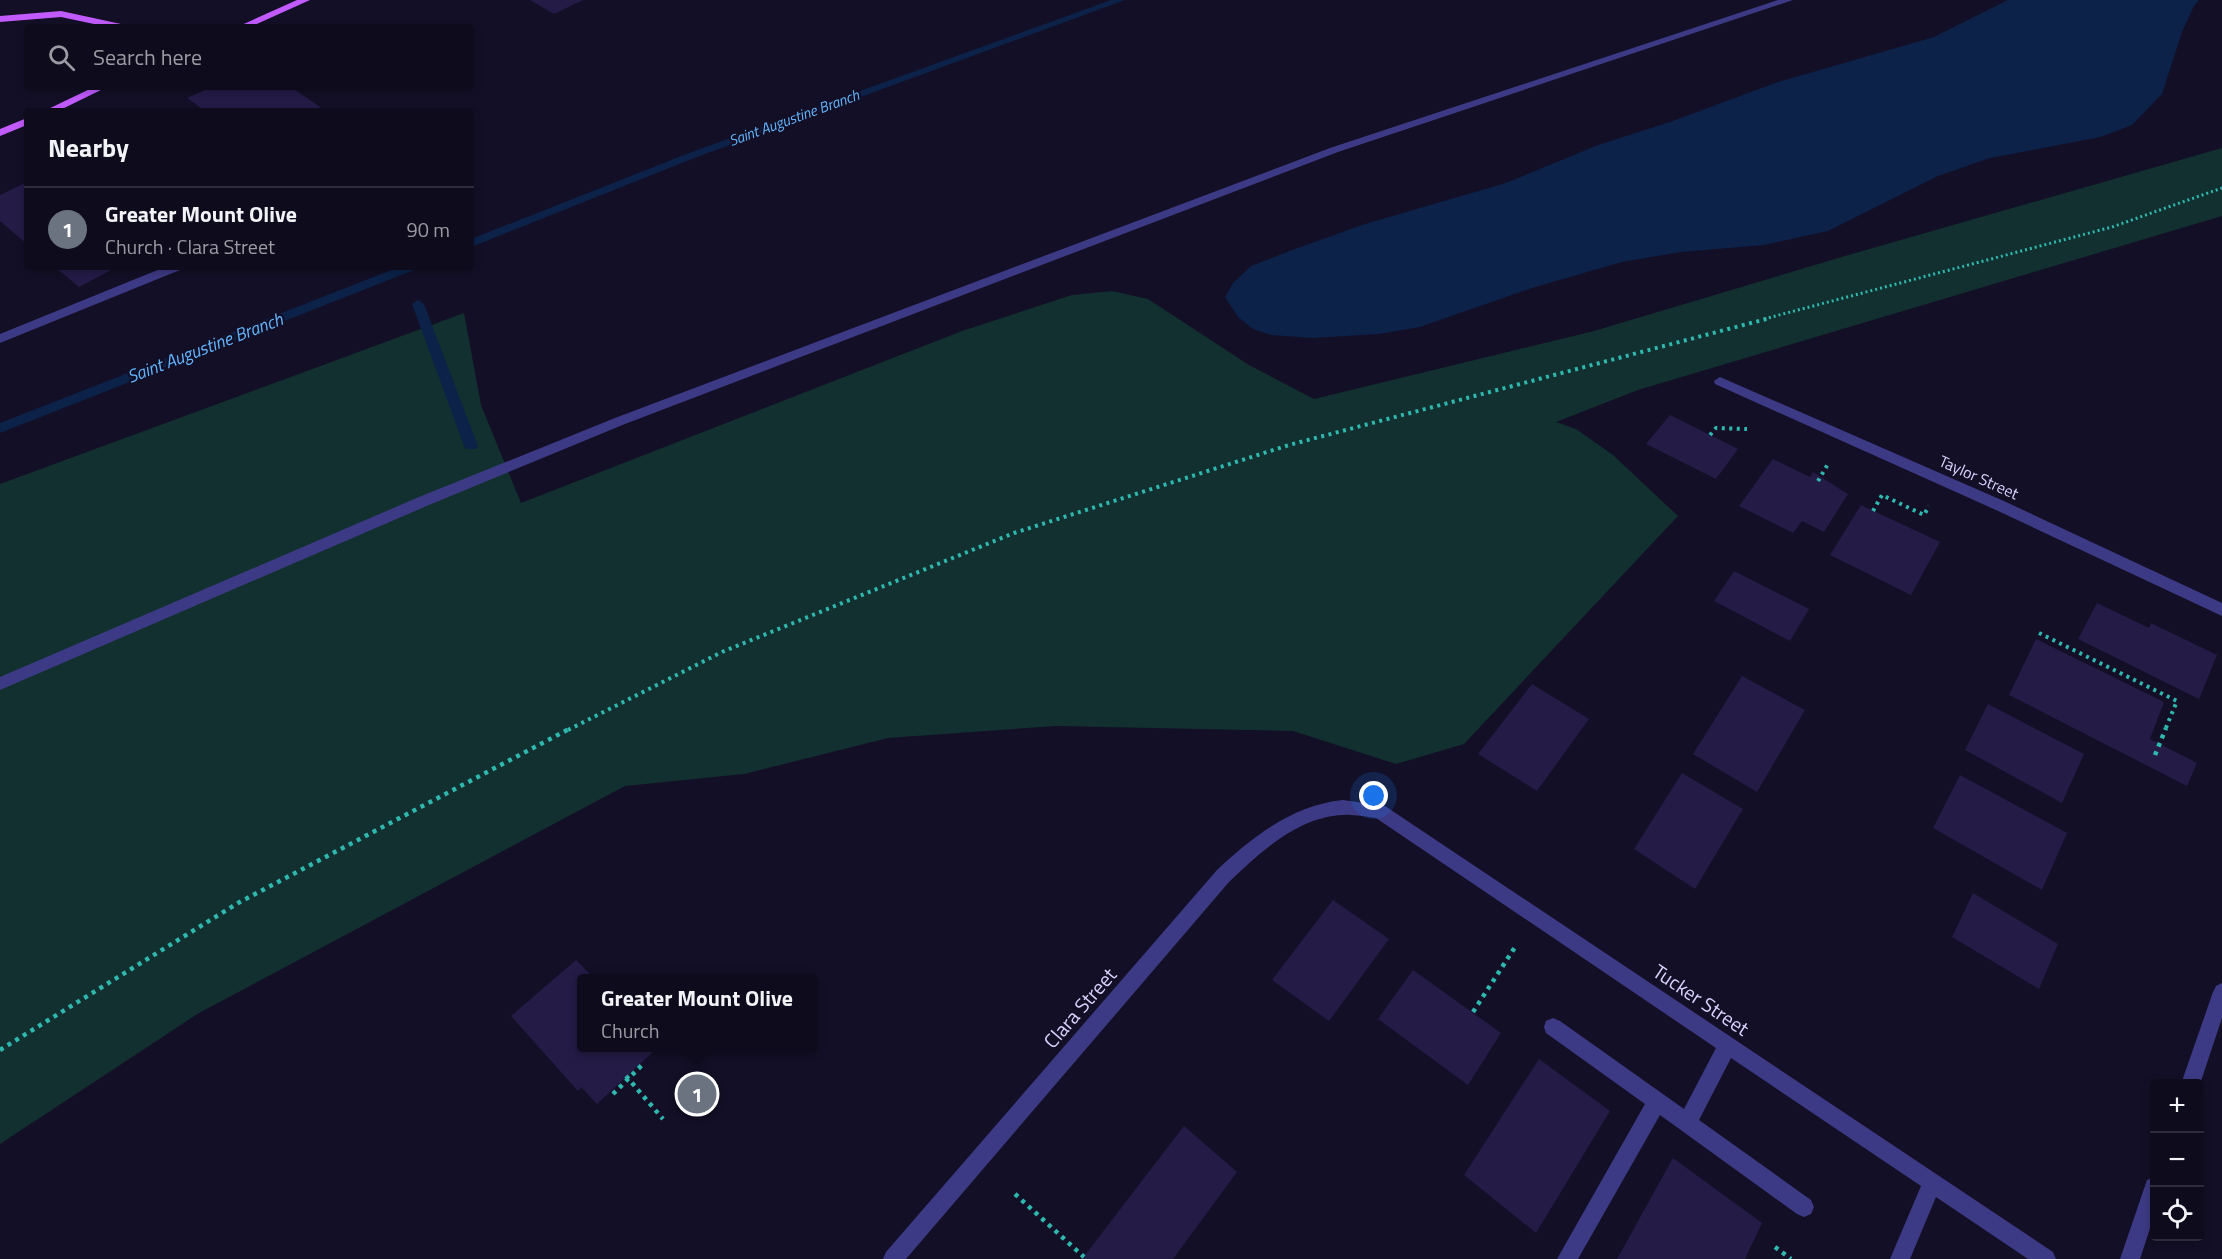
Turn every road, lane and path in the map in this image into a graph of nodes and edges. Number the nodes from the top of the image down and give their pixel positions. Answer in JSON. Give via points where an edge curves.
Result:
{"nodes":[{"id":1,"x":305,"y":0,"type":"edge"},
{"id":2,"x":1788,"y":0,"type":"edge"},
{"id":3,"x":0,"y":19,"type":"edge"},
{"id":4,"x":110,"y":24,"type":"edge"},
{"id":5,"x":249,"y":24,"type":"edge"},
{"id":6,"x":24,"y":28,"type":"edge"},
{"id":7,"x":95,"y":90,"type":"edge"},
{"id":8,"x":56,"y":108,"type":"edge"},
{"id":9,"x":24,"y":122,"type":"edge"},
{"id":10,"x":0,"y":133,"type":"edge"},
{"id":11,"x":2222,"y":188,"type":"edge"},
{"id":12,"x":169,"y":270,"type":"edge"},
{"id":13,"x":0,"y":339,"type":"edge"},
{"id":14,"x":1720,"y":381,"type":"dead end"},
{"id":15,"x":1756,"y":429,"type":"dead end"},
{"id":16,"x":1710,"y":435,"type":"dead end"},
{"id":17,"x":2222,"y":610,"type":"edge"},
{"id":18,"x":2040,"y":633,"type":"dead end"},
{"id":19,"x":0,"y":684,"type":"edge"},
{"id":20,"x":2155,"y":755,"type":"dead end"},
{"id":21,"x":1321,"y":812,"type":"joint"},
{"id":22,"x":1520,"y":938,"type":"dead end"},
{"id":23,"x":2222,"y":992,"type":"edge"},
{"id":24,"x":1473,"y":1012,"type":"dead end"},
{"id":25,"x":1553,"y":1027,"type":"dead end"},
{"id":26,"x":1728,"y":1045,"type":"junction"},
{"id":27,"x":0,"y":1050,"type":"edge"},
{"id":28,"x":642,"y":1065,"type":"dead end"},
{"id":29,"x":627,"y":1078,"type":"junction"},
{"id":30,"x":2191,"y":1079,"type":"edge"},
{"id":31,"x":613,"y":1094,"type":"dead end"},
{"id":32,"x":1657,"y":1101,"type":"junction"},
{"id":33,"x":663,"y":1119,"type":"dead end"},
{"id":34,"x":1687,"y":1122,"type":"junction"},
{"id":35,"x":1932,"y":1183,"type":"junction"},
{"id":36,"x":1015,"y":1194,"type":"dead end"},
{"id":37,"x":2150,"y":1199,"type":"edge"},
{"id":38,"x":1804,"y":1207,"type":"dead end"},
{"id":39,"x":1775,"y":1247,"type":"dead end"},
{"id":40,"x":1084,"y":1257,"type":"dead end"},
{"id":41,"x":893,"y":1259,"type":"edge"},
{"id":42,"x":1568,"y":1259,"type":"edge"},
{"id":43,"x":1791,"y":1259,"type":"edge"},
{"id":44,"x":1900,"y":1259,"type":"edge"},
{"id":45,"x":2046,"y":1259,"type":"edge"},
{"id":46,"x":2130,"y":1259,"type":"edge"}],
"edges":[{"from":1,"to":5,"type":"main road"},
{"from":2,"to":19,"type":"street","via":[[1334,150],[620,421]]},
{"from":3,"to":4,"type":"main road","via":[[61,14]]},
{"from":3,"to":6,"type":"main road"},
{"from":7,"to":8,"type":"main road"},
{"from":9,"to":10,"type":"main road"},
{"from":11,"to":27,"type":"path","via":[[2112,227],[1289,445],[1014,532],[722,652],[505,762],[238,903]]},
{"from":12,"to":13,"type":"street"},
{"from":14,"to":17,"type":"street","name":"Taylor Street"},
{"from":15,"to":16,"type":"path","via":[[1716,428]]},
{"from":18,"to":20,"type":"path","via":[[2177,701]]},
{"from":21,"to":26,"type":"street","name":"Tucker Street","via":[[1340,807],[1379,811]]},
{"from":21,"to":41,"type":"street","name":"Clara Street","via":[[1292,823],[1251,849],[1223,876]]},
{"from":22,"to":24,"type":"path"},
{"from":23,"to":30,"type":"street"},
{"from":25,"to":32,"type":"street"},
{"from":26,"to":34,"type":"street"},
{"from":26,"to":35,"type":"street","name":"Tucker Street"},
{"from":28,"to":29,"type":"path"},
{"from":29,"to":31,"type":"path"},
{"from":29,"to":33,"type":"path"},
{"from":32,"to":34,"type":"street"},
{"from":32,"to":42,"type":"street"},
{"from":34,"to":38,"type":"street"},
{"from":35,"to":44,"type":"street"},
{"from":35,"to":45,"type":"street","name":"Tucker Street"},
{"from":36,"to":40,"type":"path"},
{"from":37,"to":46,"type":"street"},
{"from":39,"to":43,"type":"path"}]}
